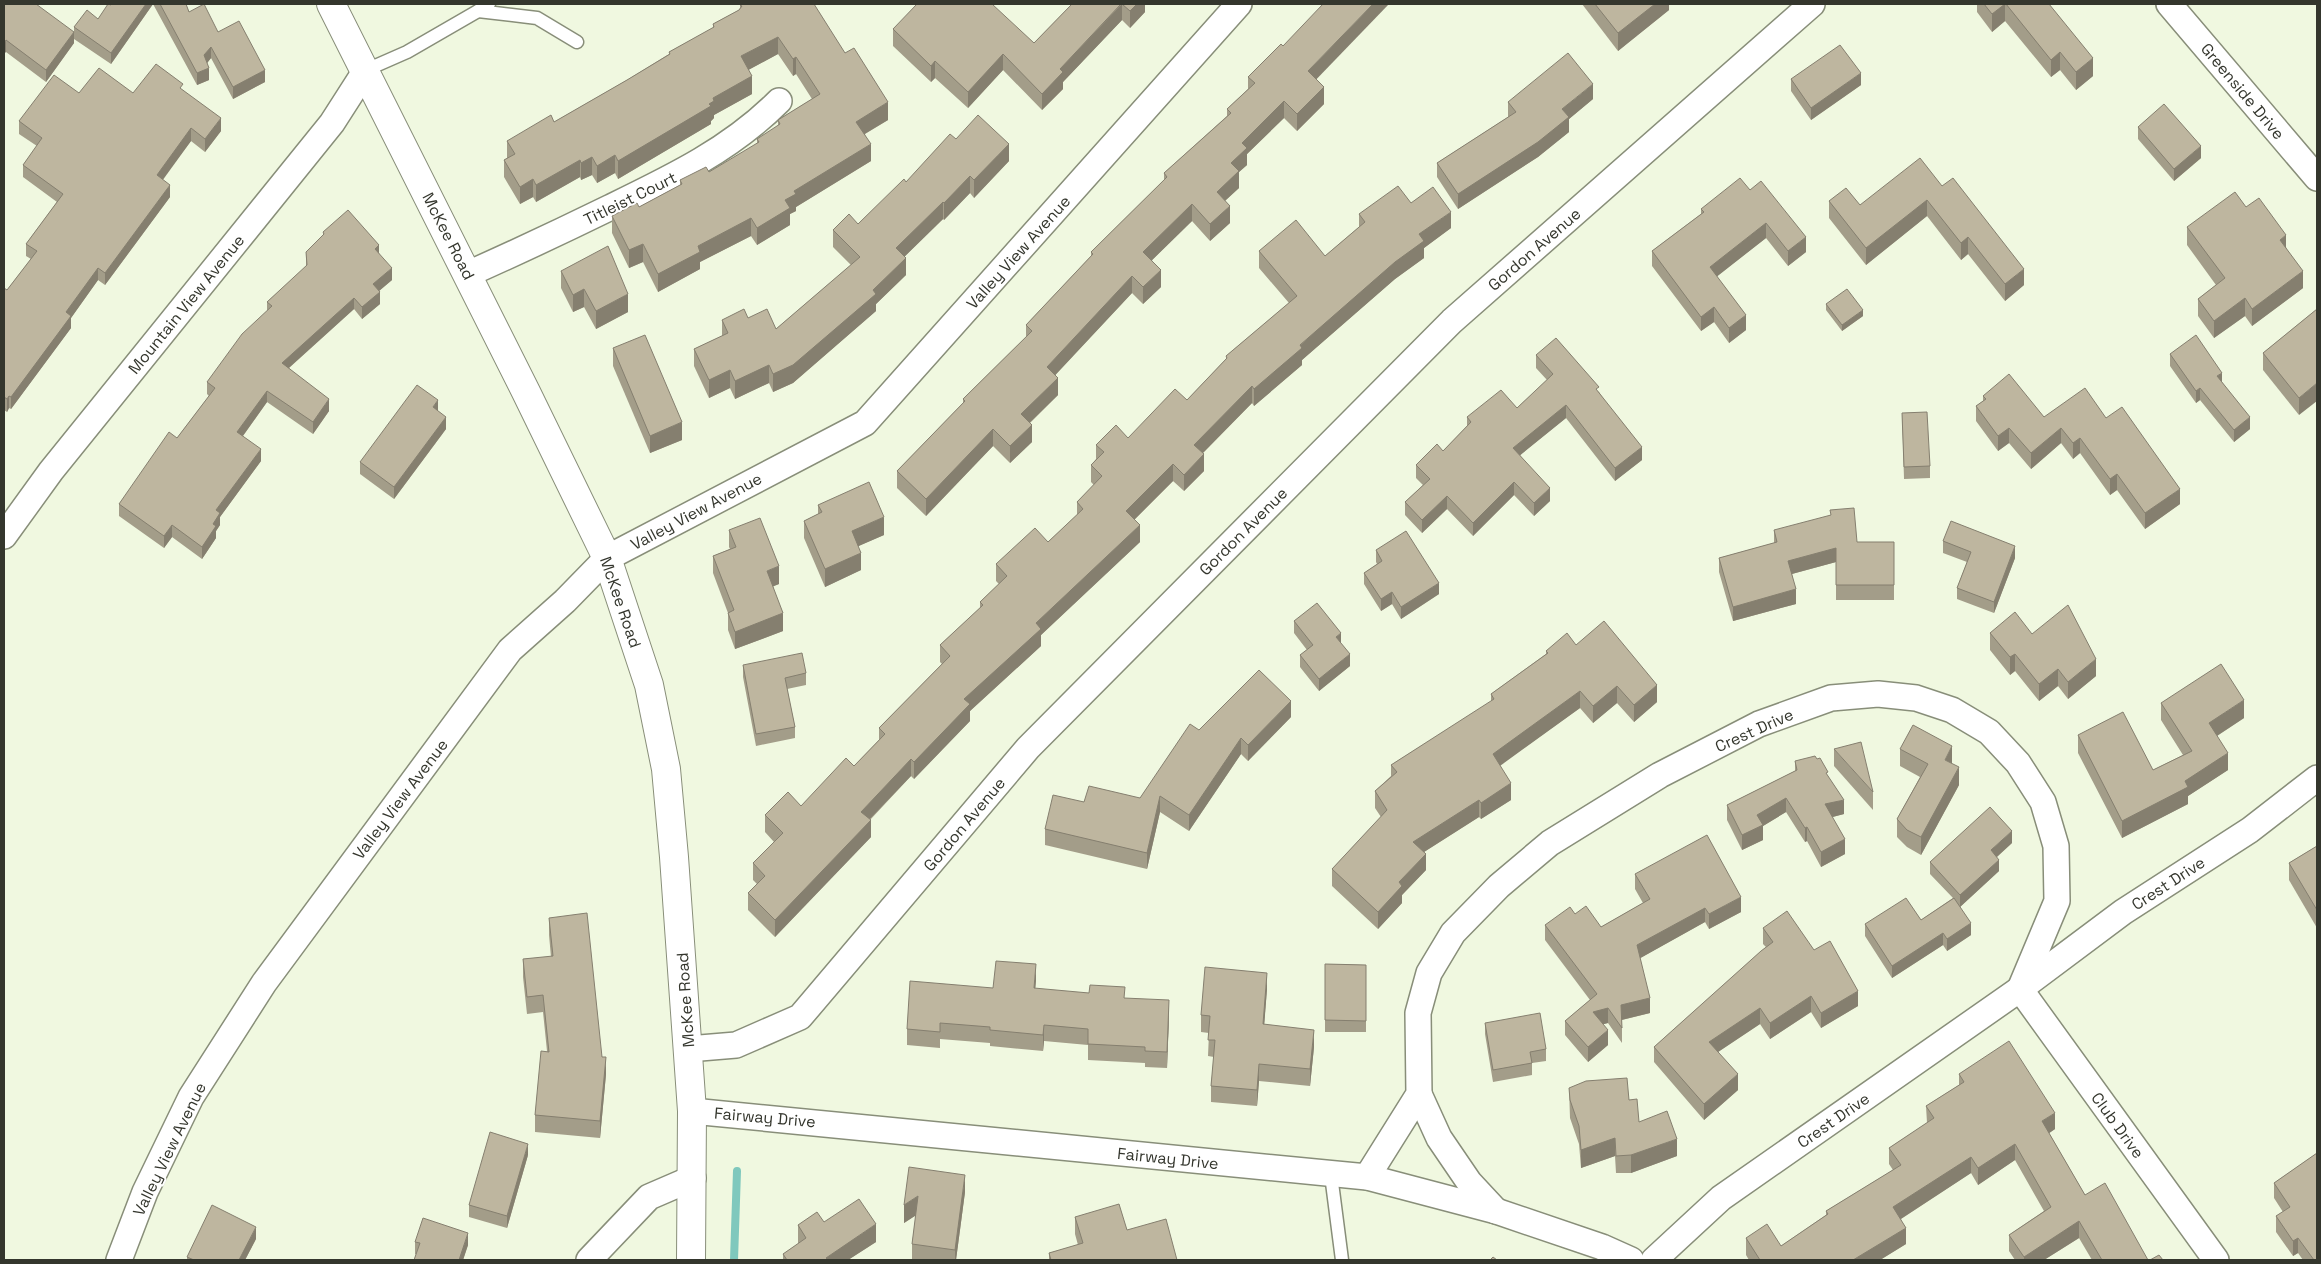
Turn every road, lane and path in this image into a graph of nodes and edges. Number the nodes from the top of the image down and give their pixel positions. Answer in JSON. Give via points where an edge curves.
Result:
{"nodes":[{"id":1,"x":331,"y":4,"type":"edge"},
{"id":2,"x":1239,"y":4,"type":"edge"},
{"id":3,"x":1812,"y":4,"type":"edge"},
{"id":4,"x":2169,"y":4,"type":"edge"},
{"id":5,"x":483,"y":7,"type":"edge"},
{"id":6,"x":577,"y":42,"type":"dead end"},
{"id":7,"x":366,"y":70,"type":"junction"},
{"id":8,"x":780,"y":101,"type":"dead end"},
{"id":9,"x":2317,"y":178,"type":"edge"},
{"id":10,"x":468,"y":274,"type":"junction"},
{"id":11,"x":4,"y":536,"type":"edge"},
{"id":12,"x":607,"y":558,"type":"junction"},
{"id":13,"x":2317,"y":778,"type":"edge"},
{"id":14,"x":2020,"y":990,"type":"junction"},
{"id":15,"x":688,"y":1049,"type":"junction"},
{"id":16,"x":1419,"y":1094,"type":"junction"},
{"id":17,"x":692,"y":1111,"type":"junction"},
{"id":18,"x":1331,"y":1175,"type":"junction"},
{"id":19,"x":1368,"y":1177,"type":"junction"},
{"id":20,"x":693,"y":1178,"type":"junction"},
{"id":21,"x":1496,"y":1211,"type":"junction"},
{"id":22,"x":119,"y":1260,"type":"edge"},
{"id":23,"x":589,"y":1260,"type":"edge"},
{"id":24,"x":692,"y":1260,"type":"edge"},
{"id":25,"x":1342,"y":1260,"type":"edge"},
{"id":26,"x":1631,"y":1260,"type":"edge"},
{"id":27,"x":1654,"y":1260,"type":"edge"},
{"id":28,"x":2216,"y":1260,"type":"edge"}],
"edges":[{"from":1,"to":7,"type":"street","name":"McKee Road"},
{"from":2,"to":12,"type":"street","name":"Valley View Avenue","via":[[865,423]]},
{"from":3,"to":15,"type":"street","name":"Gordon Avenue","via":[[1445,328],[1028,748],[800,1017],[736,1045]]},
{"from":4,"to":9,"type":"street","name":"Greenside Drive"},
{"from":5,"to":6,"type":"lane","via":[[537,18]]},
{"from":5,"to":7,"type":"lane","via":[[407,52]]},
{"from":7,"to":10,"type":"street","name":"McKee Road"},
{"from":7,"to":11,"type":"street","name":"Mountain View Avenue","via":[[332,122],[51,471]]},
{"from":8,"to":10,"type":"street","name":"Titleist Court","via":[[736,139],[682,173]]},
{"from":10,"to":12,"type":"street","name":"McKee Road"},
{"from":12,"to":15,"type":"street","name":"McKee Road","via":[[649,685],[666,769]]},
{"from":12,"to":22,"type":"street","name":"Valley View Avenue","via":[[565,602],[510,650],[264,983],[192,1097],[145,1192]]},
{"from":13,"to":14,"type":"street","name":"Crest Drive","via":[[2250,830],[2123,912]]},
{"from":14,"to":16,"type":"street","name":"Crest Drive","via":[[2057,901],[2056,846],[2043,802],[2018,763],[1989,732],[1952,710],[1916,698],[1878,694],[1831,698],[1759,724],[1660,775],[1550,843],[1499,886],[1453,933],[1429,972],[1418,1013]]},
{"from":14,"to":27,"type":"street","name":"Crest Drive","via":[[1721,1198]]},
{"from":14,"to":28,"type":"street","name":"Club Drive"},
{"from":15,"to":17,"type":"street","name":"McKee Road"},
{"from":16,"to":19,"type":"street"},
{"from":16,"to":21,"type":"street","name":"Crest Drive","via":[[1439,1138],[1469,1182]]},
{"from":17,"to":18,"type":"street","name":"Fairway Drive"},
{"from":17,"to":20,"type":"street","name":"McKee Road"},
{"from":18,"to":19,"type":"street","name":"Fairway Drive"},
{"from":18,"to":25,"type":"lane"},
{"from":19,"to":21,"type":"street","name":"Fairway Drive"},
{"from":20,"to":23,"type":"street","via":[[649,1197]]},
{"from":20,"to":24,"type":"street","name":"McKee Road"},
{"from":21,"to":26,"type":"street","name":"Fairway Drive"}]}
